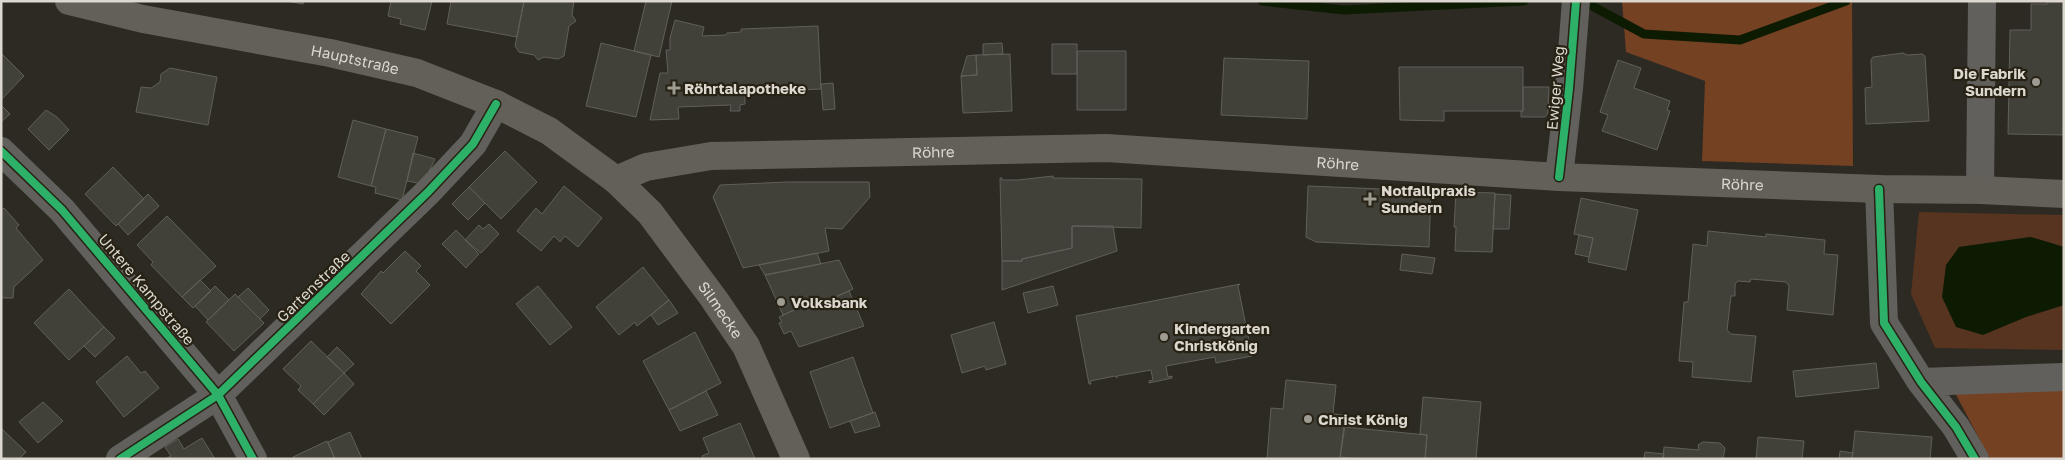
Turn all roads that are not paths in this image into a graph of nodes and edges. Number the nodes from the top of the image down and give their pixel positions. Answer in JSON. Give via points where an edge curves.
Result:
{"nodes":[{"id":1,"x":70,"y":1,"type":"edge"},
{"id":2,"x":1576,"y":1,"type":"edge"},
{"id":3,"x":1982,"y":1,"type":"edge"},
{"id":4,"x":496,"y":104,"type":"junction"},
{"id":5,"x":1,"y":150,"type":"edge"},
{"id":6,"x":1560,"y":177,"type":"junction"},
{"id":7,"x":616,"y":180,"type":"junction"},
{"id":8,"x":1879,"y":189,"type":"junction"},
{"id":9,"x":1980,"y":190,"type":"junction"},
{"id":10,"x":2064,"y":194,"type":"edge"},
{"id":11,"x":2064,"y":377,"type":"edge"},
{"id":12,"x":1921,"y":382,"type":"junction"},
{"id":13,"x":218,"y":395,"type":"junction"},
{"id":14,"x":120,"y":459,"type":"edge"},
{"id":15,"x":253,"y":459,"type":"edge"},
{"id":16,"x":796,"y":459,"type":"edge"},
{"id":17,"x":1976,"y":459,"type":"edge"}],
"edges":[{"from":1,"to":4,"type":"main road","name":"Hauptstraße","via":[[143,20],[330,53],[417,73]]},
{"from":2,"to":6,"type":"street","name":"Ewiger Weg"},
{"from":3,"to":9,"type":"street"},
{"from":4,"to":7,"type":"main road","name":"Hauptstraße","via":[[549,131]]},
{"from":4,"to":13,"type":"street","name":"Gartenstraße","via":[[473,144],[428,192]]},
{"from":5,"to":13,"type":"street","name":"Untere Kampstraße","via":[[80,231]]},
{"from":6,"to":7,"type":"main road","name":"Röhre","via":[[1106,148],[711,156],[646,167]]},
{"from":6,"to":8,"type":"main road","name":"Röhre"},
{"from":7,"to":16,"type":"main road","name":"Silmecke","via":[[650,213],[746,346]]},
{"from":8,"to":9,"type":"main road","name":"Röhre"},
{"from":8,"to":12,"type":"street","via":[[1884,323]]},
{"from":9,"to":10,"type":"main road","name":"Röhre"},
{"from":11,"to":12,"type":"street"},
{"from":12,"to":17,"type":"street"},
{"from":13,"to":14,"type":"street","name":"Gartenstraße"},
{"from":13,"to":15,"type":"street","name":"Untere Kampstraße"}]}
